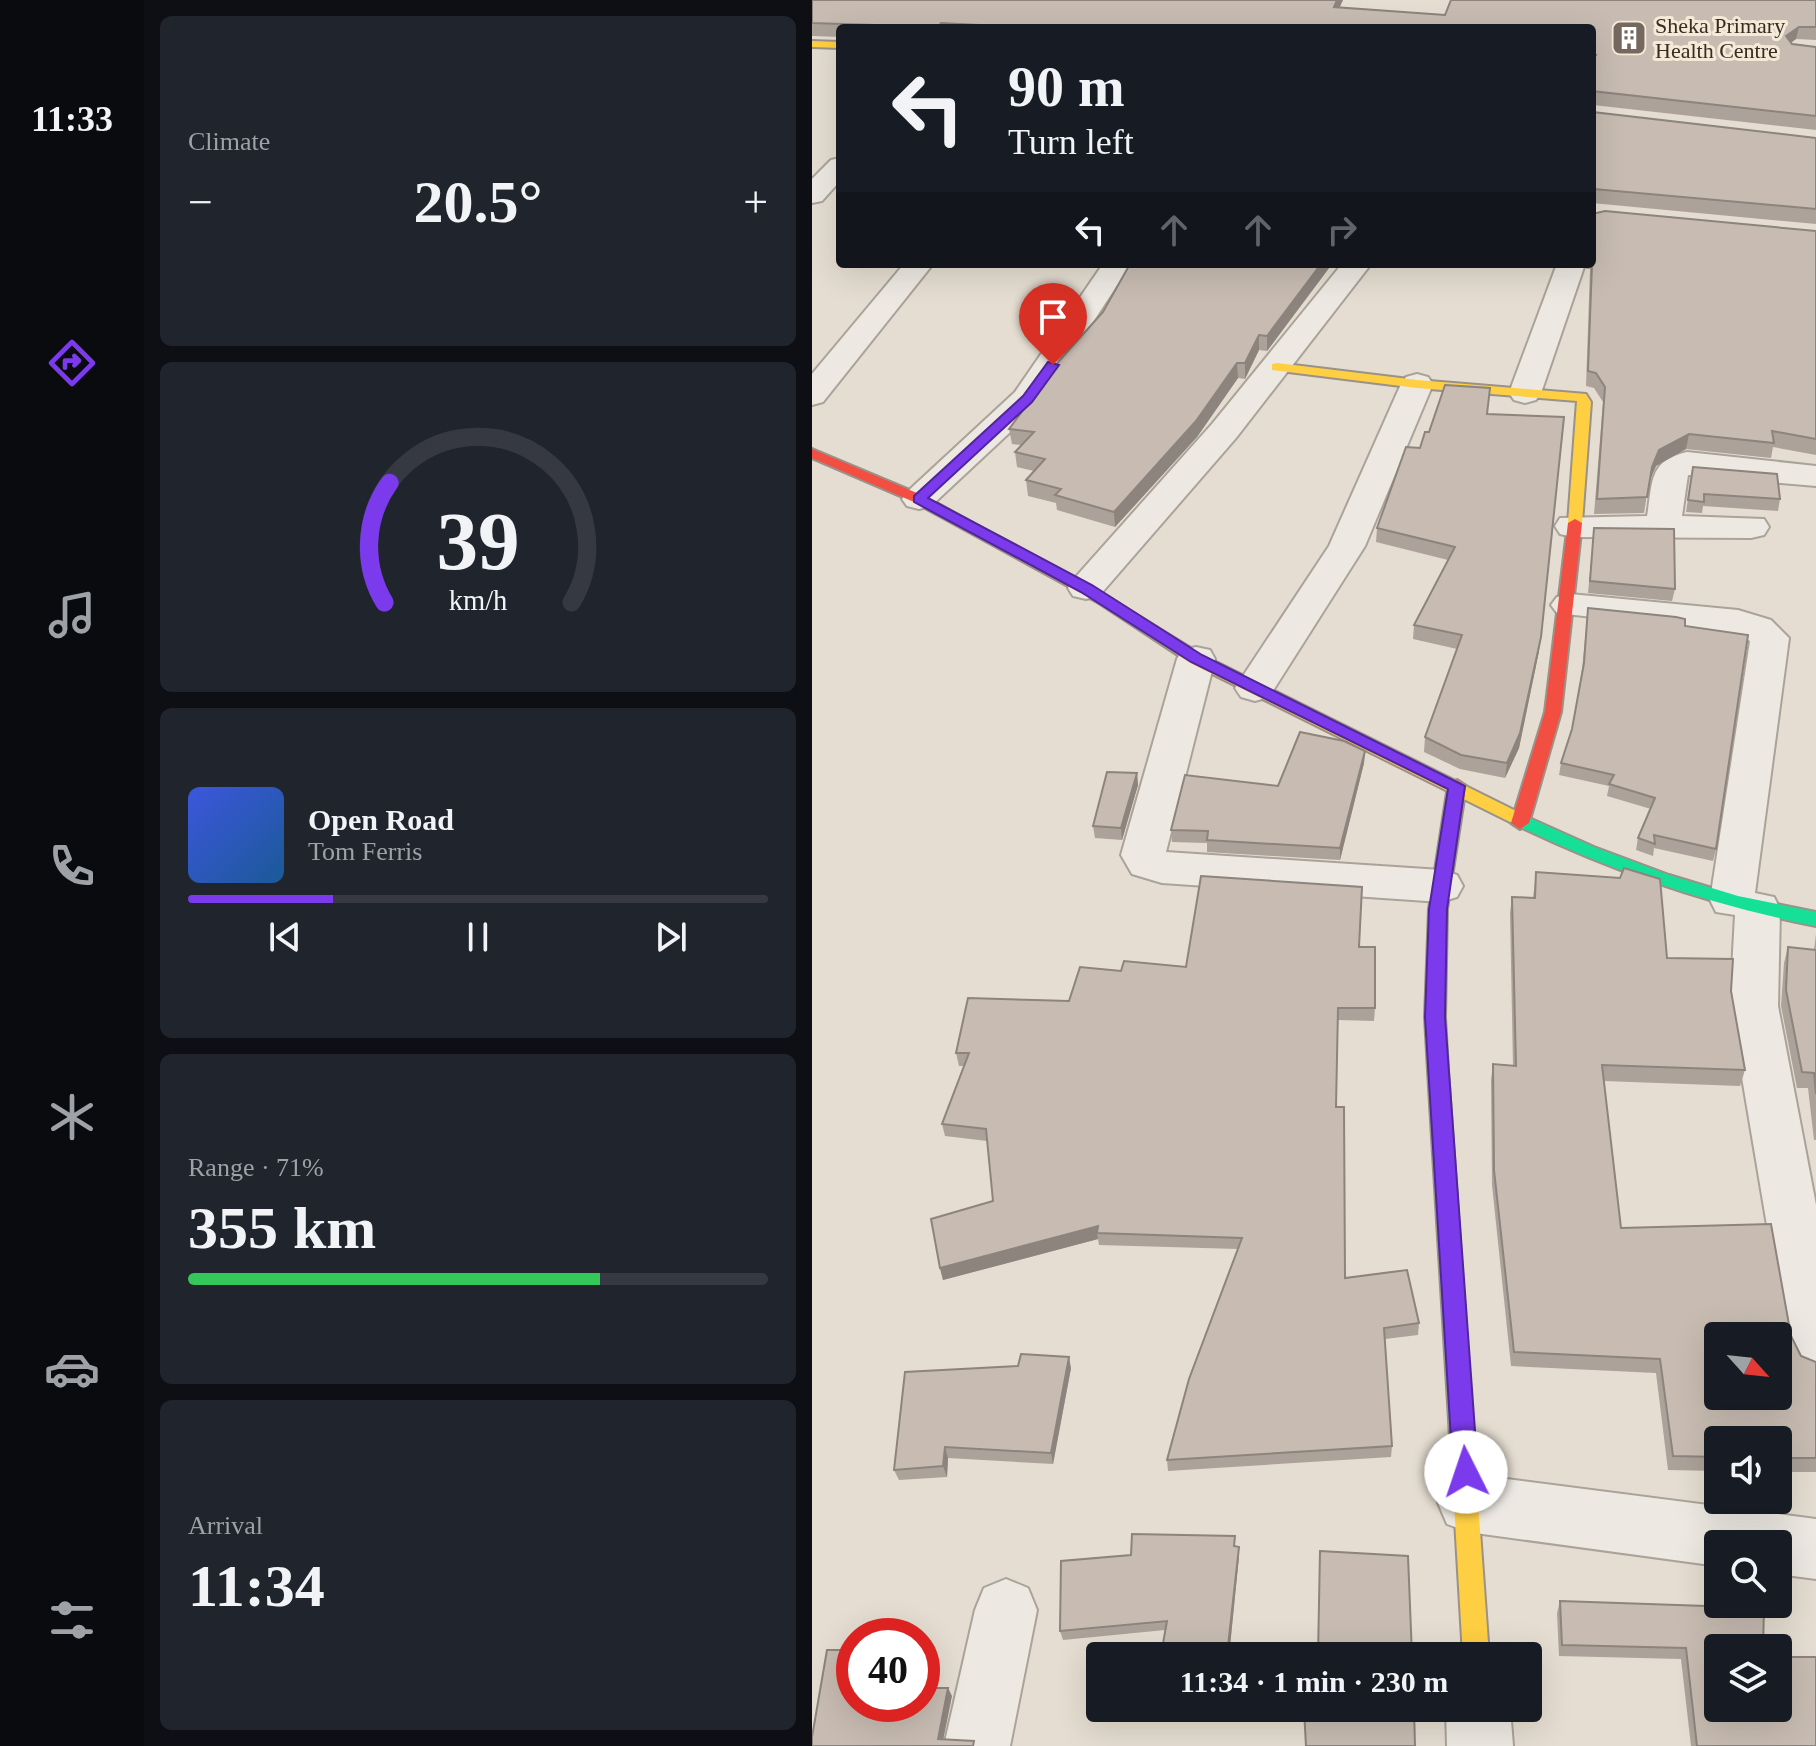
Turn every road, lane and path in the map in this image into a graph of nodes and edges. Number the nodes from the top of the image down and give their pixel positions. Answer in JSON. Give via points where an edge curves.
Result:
{"nodes":[{"id":1,"x":812,"y":44,"type":"edge"},
{"id":2,"x":836,"y":45,"type":"edge"},
{"id":3,"x":836,"y":170,"type":"edge"},
{"id":4,"x":812,"y":195,"type":"edge"},
{"id":5,"x":916,"y":268,"type":"edge"},
{"id":6,"x":1114,"y":268,"type":"edge"},
{"id":7,"x":1354,"y":268,"type":"edge"},
{"id":8,"x":1570,"y":268,"type":"edge"},
{"id":9,"x":1277,"y":367,"type":"junction"},
{"id":10,"x":1417,"y":384,"type":"junction"},
{"id":11,"x":1525,"y":393,"type":"junction"},
{"id":12,"x":812,"y":395,"type":"edge"},
{"id":13,"x":812,"y":453,"type":"edge"},
{"id":14,"x":1816,"y":476,"type":"edge"},
{"id":15,"x":919,"y":499,"type":"junction"},
{"id":16,"x":1573,"y":526,"type":"junction"},
{"id":17,"x":1751,"y":527,"type":"dead end"},
{"id":18,"x":1662,"y":529,"type":"junction"},
{"id":19,"x":1086,"y":588,"type":"junction"},
{"id":20,"x":1570,"y":605,"type":"junction"},
{"id":21,"x":1196,"y":659,"type":"junction"},
{"id":22,"x":1255,"y":688,"type":"junction"},
{"id":23,"x":1457,"y":786,"type":"junction"},
{"id":24,"x":1520,"y":823,"type":"junction"},
{"id":25,"x":1441,"y":886,"type":"junction"},
{"id":26,"x":1745,"y":904,"type":"junction"},
{"id":27,"x":1816,"y":919,"type":"edge"},
{"id":28,"x":1816,"y":1350,"type":"edge"},
{"id":29,"x":1468,"y":1503,"type":"junction"},
{"id":30,"x":1704,"y":1534,"type":"edge"},
{"id":31,"x":1792,"y":1546,"type":"edge"},
{"id":32,"x":1816,"y":1549,"type":"edge"},
{"id":33,"x":1006,"y":1610,"type":"dead end"},
{"id":34,"x":1475,"y":1642,"type":"edge"},
{"id":35,"x":1479,"y":1722,"type":"edge"},
{"id":36,"x":977,"y":1746,"type":"edge"},
{"id":37,"x":1480,"y":1746,"type":"edge"}],
"edges":[{"from":1,"to":2,"type":"street"},
{"from":3,"to":4,"type":"street"},
{"from":5,"to":12,"type":"street"},
{"from":6,"to":15,"type":"street","via":[[1027,399]]},
{"from":7,"to":9,"type":"street"},
{"from":8,"to":11,"type":"street"},
{"from":9,"to":10,"type":"street"},
{"from":9,"to":19,"type":"street"},
{"from":10,"to":11,"type":"street"},
{"from":10,"to":22,"type":"street","via":[[1347,546]]},
{"from":11,"to":16,"type":"street","via":[[1581,397],[1584,402]]},
{"from":13,"to":15,"type":"street"},
{"from":14,"to":18,"type":"street","via":[[1678,465],[1672,470]]},
{"from":15,"to":19,"type":"street"},
{"from":16,"to":18,"type":"street"},
{"from":16,"to":20,"type":"street"},
{"from":17,"to":18,"type":"street"},
{"from":19,"to":21,"type":"street"},
{"from":20,"to":24,"type":"street","via":[[1553,715]]},
{"from":20,"to":26,"type":"street","via":[[1738,622],[1770,638]]},
{"from":21,"to":22,"type":"street"},
{"from":21,"to":25,"type":"street","via":[[1143,855],[1147,863]]},
{"from":22,"to":23,"type":"street"},
{"from":23,"to":24,"type":"street"},
{"from":23,"to":25,"type":"street"},
{"from":24,"to":26,"type":"street","via":[[1587,854]]},
{"from":25,"to":29,"type":"street","via":[[1435,1017]]},
{"from":26,"to":27,"type":"street"},
{"from":26,"to":28,"type":"street","via":[[1754,1006]]},
{"from":29,"to":30,"type":"street"},
{"from":29,"to":34,"type":"street"},
{"from":31,"to":32,"type":"street"},
{"from":33,"to":36,"type":"street"},
{"from":35,"to":37,"type":"street"}]}
